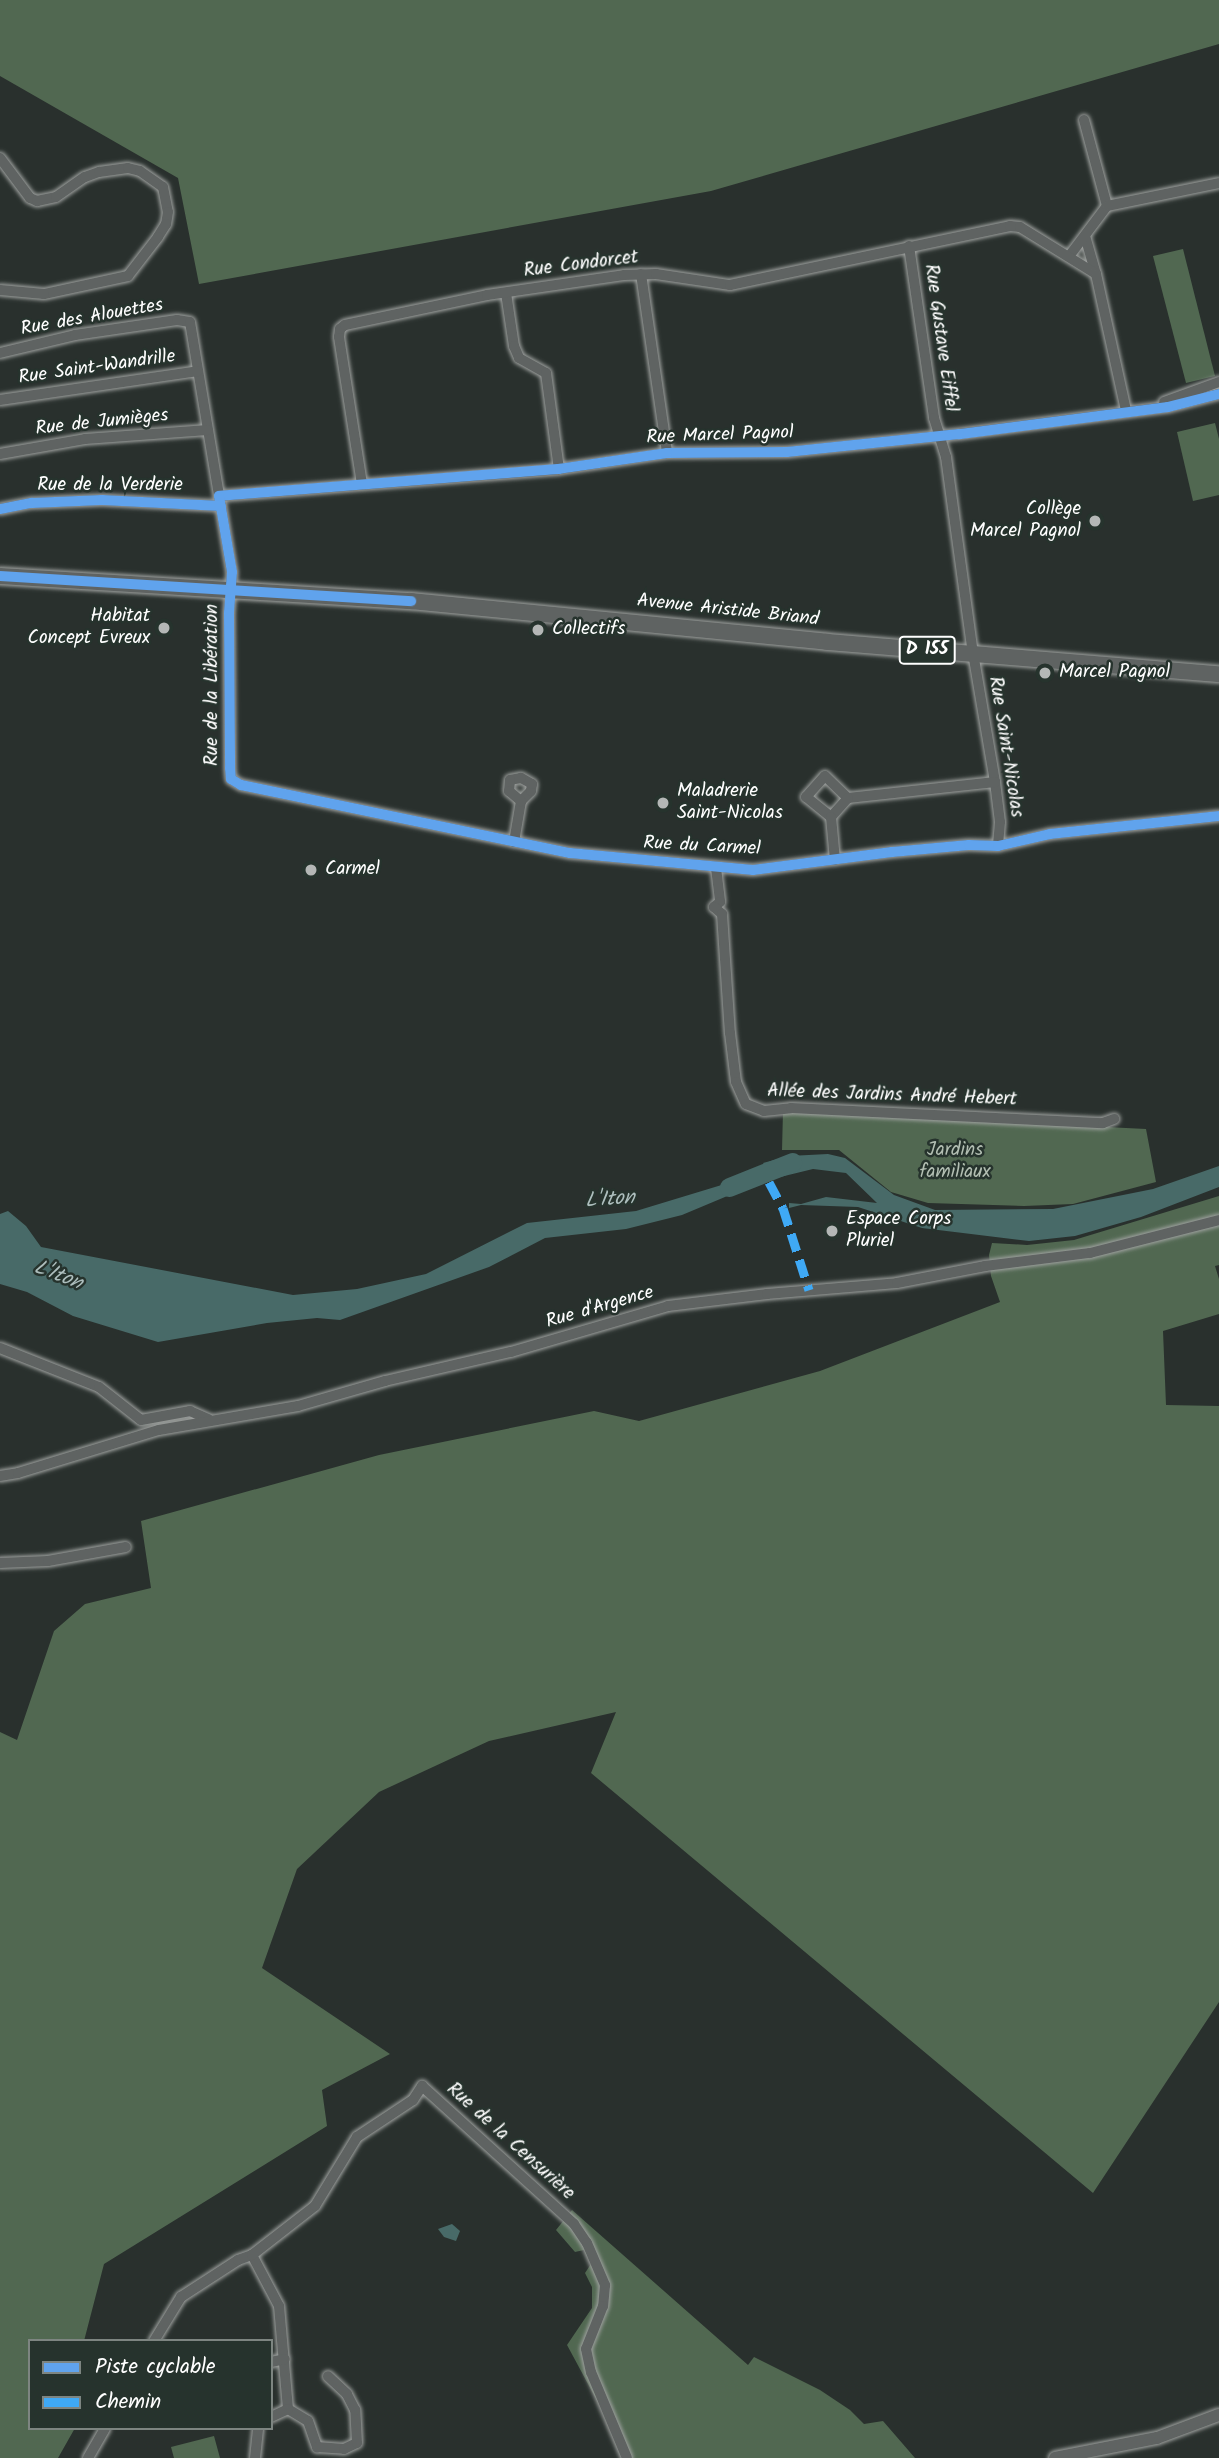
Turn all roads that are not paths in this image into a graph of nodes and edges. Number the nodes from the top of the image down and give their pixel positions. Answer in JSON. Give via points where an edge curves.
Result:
{"nodes":[{"id":1,"x":1084,"y":120,"type":"dead end"},
{"id":2,"x":0,"y":159,"type":"edge"},
{"id":3,"x":1219,"y":183,"type":"edge"},
{"id":4,"x":1108,"y":206,"type":"junction"},
{"id":5,"x":1085,"y":236,"type":"junction"},
{"id":6,"x":909,"y":246,"type":"junction"},
{"id":7,"x":1070,"y":256,"type":"junction"},
{"id":8,"x":642,"y":274,"type":"junction"},
{"id":9,"x":1096,"y":274,"type":"junction"},
{"id":10,"x":0,"y":290,"type":"edge"},
{"id":11,"x":506,"y":293,"type":"junction"},
{"id":12,"x":190,"y":322,"type":"joint"},
{"id":13,"x":0,"y":353,"type":"edge"},
{"id":14,"x":198,"y":371,"type":"junction"},
{"id":15,"x":1219,"y":382,"type":"edge"},
{"id":16,"x":1219,"y":394,"type":"edge"},
{"id":17,"x":0,"y":400,"type":"edge"},
{"id":18,"x":1147,"y":408,"type":"junction"},
{"id":19,"x":1126,"y":411,"type":"junction"},
{"id":20,"x":208,"y":430,"type":"junction"},
{"id":21,"x":937,"y":435,"type":"junction"},
{"id":22,"x":667,"y":453,"type":"junction"},
{"id":23,"x":0,"y":454,"type":"edge"},
{"id":24,"x":559,"y":469,"type":"junction"},
{"id":25,"x":362,"y":484,"type":"junction"},
{"id":26,"x":220,"y":501,"type":"junction"},
{"id":27,"x":0,"y":509,"type":"edge"},
{"id":28,"x":0,"y":576,"type":"edge"},
{"id":29,"x":231,"y":591,"type":"junction"},
{"id":30,"x":973,"y":653,"type":"junction"},
{"id":31,"x":1219,"y":674,"type":"edge"},
{"id":32,"x":231,"y":779,"type":"joint"},
{"id":33,"x":995,"y":782,"type":"junction"},
{"id":34,"x":848,"y":798,"type":"junction"},
{"id":35,"x":521,"y":801,"type":"dead end"},
{"id":36,"x":1219,"y":816,"type":"edge"},
{"id":37,"x":831,"y":817,"type":"junction"},
{"id":38,"x":514,"y":842,"type":"junction"},
{"id":39,"x":998,"y":846,"type":"junction"},
{"id":40,"x":835,"y":860,"type":"junction"},
{"id":41,"x":716,"y":869,"type":"junction"},
{"id":42,"x":1114,"y":1119,"type":"dead end"},
{"id":43,"x":1219,"y":1220,"type":"edge"},
{"id":44,"x":0,"y":1348,"type":"edge"},
{"id":45,"x":208,"y":1419,"type":"junction"},
{"id":46,"x":0,"y":1476,"type":"edge"},
{"id":47,"x":126,"y":1547,"type":"dead end"},
{"id":48,"x":0,"y":1563,"type":"edge"},
{"id":49,"x":252,"y":2255,"type":"junction"},
{"id":50,"x":156,"y":2339,"type":"edge"},
{"id":51,"x":285,"y":2359,"type":"junction"},
{"id":52,"x":273,"y":2362,"type":"edge"},
{"id":53,"x":328,"y":2376,"type":"dead end"},
{"id":54,"x":288,"y":2409,"type":"junction"},
{"id":55,"x":1219,"y":2415,"type":"edge"},
{"id":56,"x":273,"y":2416,"type":"edge"},
{"id":57,"x":104,"y":2430,"type":"edge"},
{"id":58,"x":257,"y":2430,"type":"edge"},
{"id":59,"x":344,"y":2454,"type":"edge"},
{"id":60,"x":88,"y":2458,"type":"edge"},
{"id":61,"x":255,"y":2458,"type":"edge"},
{"id":62,"x":627,"y":2458,"type":"edge"},
{"id":63,"x":1055,"y":2458,"type":"edge"}],
"edges":[{"from":1,"to":4,"type":"street"},
{"from":2,"to":10,"type":"street","via":[[37,201],[56,197],[99,172],[140,171],[163,187],[168,212],[166,225],[128,276],[44,294]]},
{"from":3,"to":4,"type":"street"},
{"from":4,"to":5,"type":"street"},
{"from":5,"to":7,"type":"street"},
{"from":5,"to":9,"type":"street"},
{"from":6,"to":7,"type":"street","name":"Rue Condorcet","via":[[1010,226],[1020,227]]},
{"from":6,"to":8,"type":"street","name":"Rue Condorcet","via":[[730,285]]},
{"from":6,"to":21,"type":"street","name":"Rue Gustave Eiffel"},
{"from":7,"to":9,"type":"street","name":"Rue Condorcet"},
{"from":8,"to":11,"type":"street","name":"Rue Condorcet"},
{"from":8,"to":22,"type":"street"},
{"from":9,"to":19,"type":"street"},
{"from":11,"to":24,"type":"street","via":[[519,358],[546,373]]},
{"from":11,"to":25,"type":"street","name":"Rue Condorcet","via":[[340,329]]},
{"from":12,"to":13,"type":"street","name":"Rue des Alouettes","via":[[75,335]]},
{"from":12,"to":14,"type":"street","name":"Rue de la Libération"},
{"from":14,"to":17,"type":"street","name":"Rue Saint-Wandrille"},
{"from":14,"to":20,"type":"street","name":"Rue de la Libération"},
{"from":15,"to":18,"type":"street","name":"Rue Marcel Pagnol"},
{"from":16,"to":18,"type":"street","name":"Rue Marcel Pagnol"},
{"from":18,"to":19,"type":"street","name":"Rue Marcel Pagnol"},
{"from":19,"to":21,"type":"street","name":"Rue Marcel Pagnol"},
{"from":20,"to":23,"type":"street","name":"Rue de Jumièges","via":[[85,439]]},
{"from":20,"to":26,"type":"street","name":"Rue de la Libération"},
{"from":21,"to":22,"type":"street","name":"Rue Marcel Pagnol","via":[[787,452]]},
{"from":21,"to":30,"type":"street","name":"Rue Gustave Eiffel","via":[[946,457]]},
{"from":22,"to":24,"type":"street","name":"Rue Marcel Pagnol"},
{"from":24,"to":25,"type":"street","name":"Rue Marcel Pagnol"},
{"from":25,"to":26,"type":"street","name":"Rue Marcel Pagnol"},
{"from":26,"to":27,"type":"street","name":"Rue de la Verderie","via":[[102,500]]},
{"from":26,"to":29,"type":"street","name":"Rue de la Libération"},
{"from":28,"to":29,"type":"main road","number":"D 155"},
{"from":29,"to":30,"type":"main road","name":"Avenue Aristide Briand","number":"D 155","via":[[411,601]]},
{"from":29,"to":32,"type":"street","name":"Rue de la Libération"},
{"from":30,"to":31,"type":"main road","name":"Avenue Aristide Briand","number":"D 155"},
{"from":30,"to":33,"type":"street","name":"Rue Saint-Nicolas"},
{"from":32,"to":38,"type":"street","name":"Rue du Carmel","via":[[241,785]]},
{"from":33,"to":34,"type":"street"},
{"from":33,"to":39,"type":"street","name":"Rue Saint-Nicolas"},
{"from":34,"to":37,"type":"street"},
{"from":34,"to":37,"type":"street","via":[[825,776],[806,797]]},
{"from":35,"to":38,"type":"street"},
{"from":36,"to":39,"type":"street","name":"Rue du Carmel","via":[[1050,834]]},
{"from":37,"to":40,"type":"street"},
{"from":38,"to":41,"type":"street","name":"Rue du Carmel"},
{"from":39,"to":40,"type":"street","name":"Rue du Carmel"},
{"from":40,"to":41,"type":"street","name":"Rue du Carmel","via":[[753,870]]},
{"from":41,"to":42,"type":"street","name":"Allée des Jardins André Hebert","via":[[720,902],[714,907],[722,914],[736,1082],[746,1104],[764,1111],[791,1108],[1103,1123]]},
{"from":43,"to":45,"type":"street","name":"Rue d'Argence","via":[[1090,1253],[897,1283],[681,1304],[298,1406]]},
{"from":44,"to":45,"type":"street","via":[[99,1387],[141,1420],[190,1411]]},
{"from":45,"to":46,"type":"street","name":"Rue d'Argence"},
{"from":47,"to":48,"type":"street","via":[[48,1561]]},
{"from":49,"to":50,"type":"street","name":"Rue de la Censurière","via":[[181,2297]]},
{"from":49,"to":51,"type":"street","via":[[279,2306]]},
{"from":49,"to":62,"type":"street","name":"Rue de la Censurière","via":[[314,2206],[357,2137],[414,2100],[422,2086],[574,2224],[587,2243],[605,2285],[603,2306],[586,2349]]},
{"from":51,"to":52,"type":"street"},
{"from":51,"to":54,"type":"street"},
{"from":53,"to":59,"type":"street","via":[[347,2394],[355,2410],[357,2443]]},
{"from":54,"to":56,"type":"street"},
{"from":54,"to":59,"type":"street","via":[[308,2421],[317,2447]]},
{"from":55,"to":63,"type":"street","via":[[1157,2438]]},
{"from":57,"to":60,"type":"street"},
{"from":58,"to":61,"type":"street"}]}
